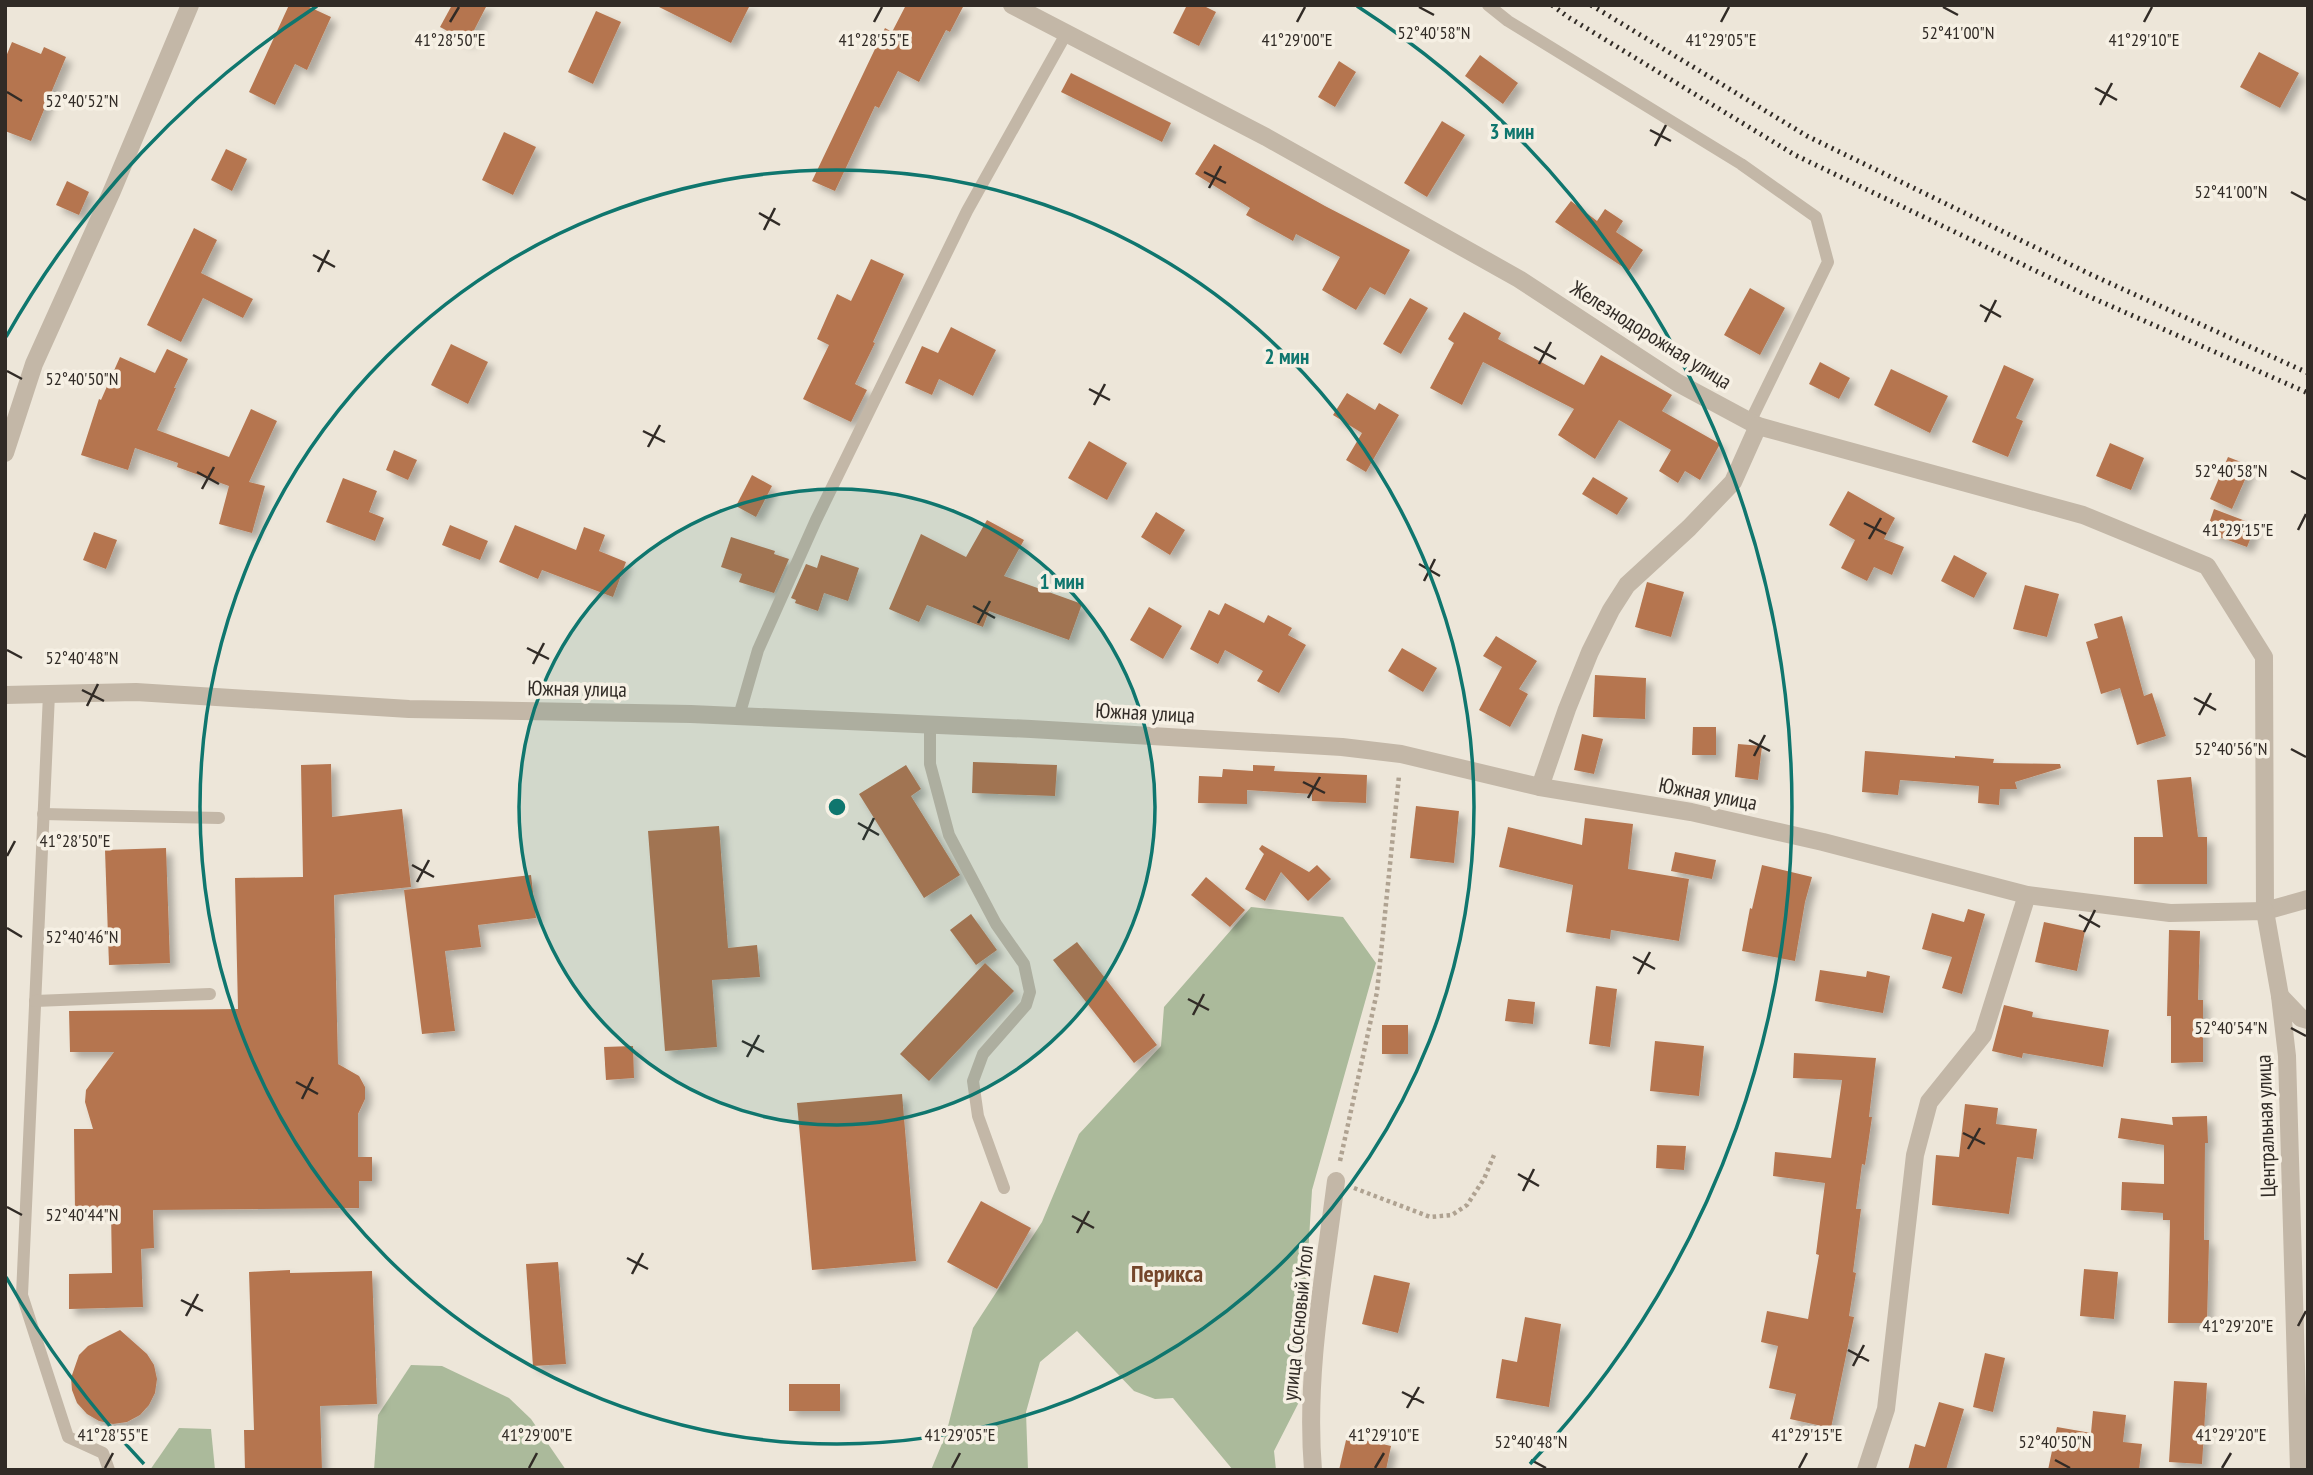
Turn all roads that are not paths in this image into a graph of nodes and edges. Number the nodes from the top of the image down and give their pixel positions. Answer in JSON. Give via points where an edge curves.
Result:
{"nodes":[{"id":1,"x":190,"y":5,"type":"edge"},
{"id":2,"x":1012,"y":5,"type":"edge"},
{"id":3,"x":1488,"y":5,"type":"edge"},
{"id":4,"x":1066,"y":34,"type":"junction"},
{"id":5,"x":1754,"y":424,"type":"junction"},
{"id":6,"x":5,"y":453,"type":"edge"},
{"id":7,"x":2264,"y":657,"type":"joint"},
{"id":8,"x":49,"y":694,"type":"junction"},
{"id":9,"x":5,"y":695,"type":"edge"},
{"id":10,"x":739,"y":716,"type":"junction"},
{"id":11,"x":930,"y":725,"type":"junction"},
{"id":12,"x":1540,"y":787,"type":"junction"},
{"id":13,"x":43,"y":814,"type":"junction"},
{"id":14,"x":219,"y":818,"type":"dead end"},
{"id":15,"x":2027,"y":895,"type":"junction"},
{"id":16,"x":2308,"y":900,"type":"edge"},
{"id":17,"x":2265,"y":911,"type":"junction"},
{"id":18,"x":211,"y":994,"type":"dead end"},
{"id":19,"x":2280,"y":996,"type":"junction"},
{"id":20,"x":35,"y":1001,"type":"junction"},
{"id":21,"x":2308,"y":1020,"type":"edge"},
{"id":22,"x":1336,"y":1181,"type":"road end"},
{"id":23,"x":1004,"y":1188,"type":"dead end"},
{"id":24,"x":109,"y":1470,"type":"edge"},
{"id":25,"x":1314,"y":1470,"type":"edge"},
{"id":26,"x":1866,"y":1470,"type":"edge"},
{"id":27,"x":2299,"y":1470,"type":"edge"}],
"edges":[{"from":1,"to":6,"type":"street","via":[[34,364]]},
{"from":2,"to":4,"type":"street","name":"Железнодорожная улица"},
{"from":3,"to":5,"type":"lane","via":[[1741,164],[1816,218],[1828,262]]},
{"from":4,"to":5,"type":"street","name":"Железнодорожная улица","via":[[1266,137],[1518,279],[1678,383]]},
{"from":4,"to":10,"type":"lane","via":[[967,211],[816,520],[758,650]]},
{"from":5,"to":7,"type":"street","name":"Железнодорожная улица","via":[[2083,515],[2207,566]]},
{"from":5,"to":12,"type":"street","via":[[1733,482],[1627,586],[1611,610],[1581,675]]},
{"from":7,"to":17,"type":"street","name":"Центральная улица"},
{"from":8,"to":9,"type":"street","name":"Южная улица"},
{"from":8,"to":10,"type":"street","name":"Южная улица","via":[[135,692],[409,709]]},
{"from":8,"to":13,"type":"lane"},
{"from":10,"to":11,"type":"street","name":"Южная улица"},
{"from":11,"to":12,"type":"street","name":"Южная улица","via":[[1328,746],[1401,754]]},
{"from":11,"to":23,"type":"lane","via":[[930,764],[949,835],[996,924],[1024,964],[1030,992],[1026,1005],[984,1054],[974,1081],[978,1116]]},
{"from":12,"to":15,"type":"street","name":"Южная улица","via":[[1824,842]]},
{"from":13,"to":14,"type":"lane"},
{"from":13,"to":20,"type":"lane"},
{"from":15,"to":17,"type":"street","name":"Южная улица","via":[[2170,912]]},
{"from":15,"to":26,"type":"street","via":[[1983,1035],[1929,1102],[1915,1155],[1886,1409]]},
{"from":16,"to":17,"type":"street","name":"Южная улица"},
{"from":17,"to":19,"type":"street","name":"Центральная улица"},
{"from":18,"to":20,"type":"lane"},
{"from":19,"to":21,"type":"street"},
{"from":19,"to":27,"type":"street","name":"Центральная улица","via":[[2287,1056]]},
{"from":20,"to":24,"type":"lane","via":[[22,1295],[68,1437],[103,1453]]},
{"from":22,"to":25,"type":"street","name":"улица Сосновый Угол","via":[[1315,1349],[1310,1431]]}]}
